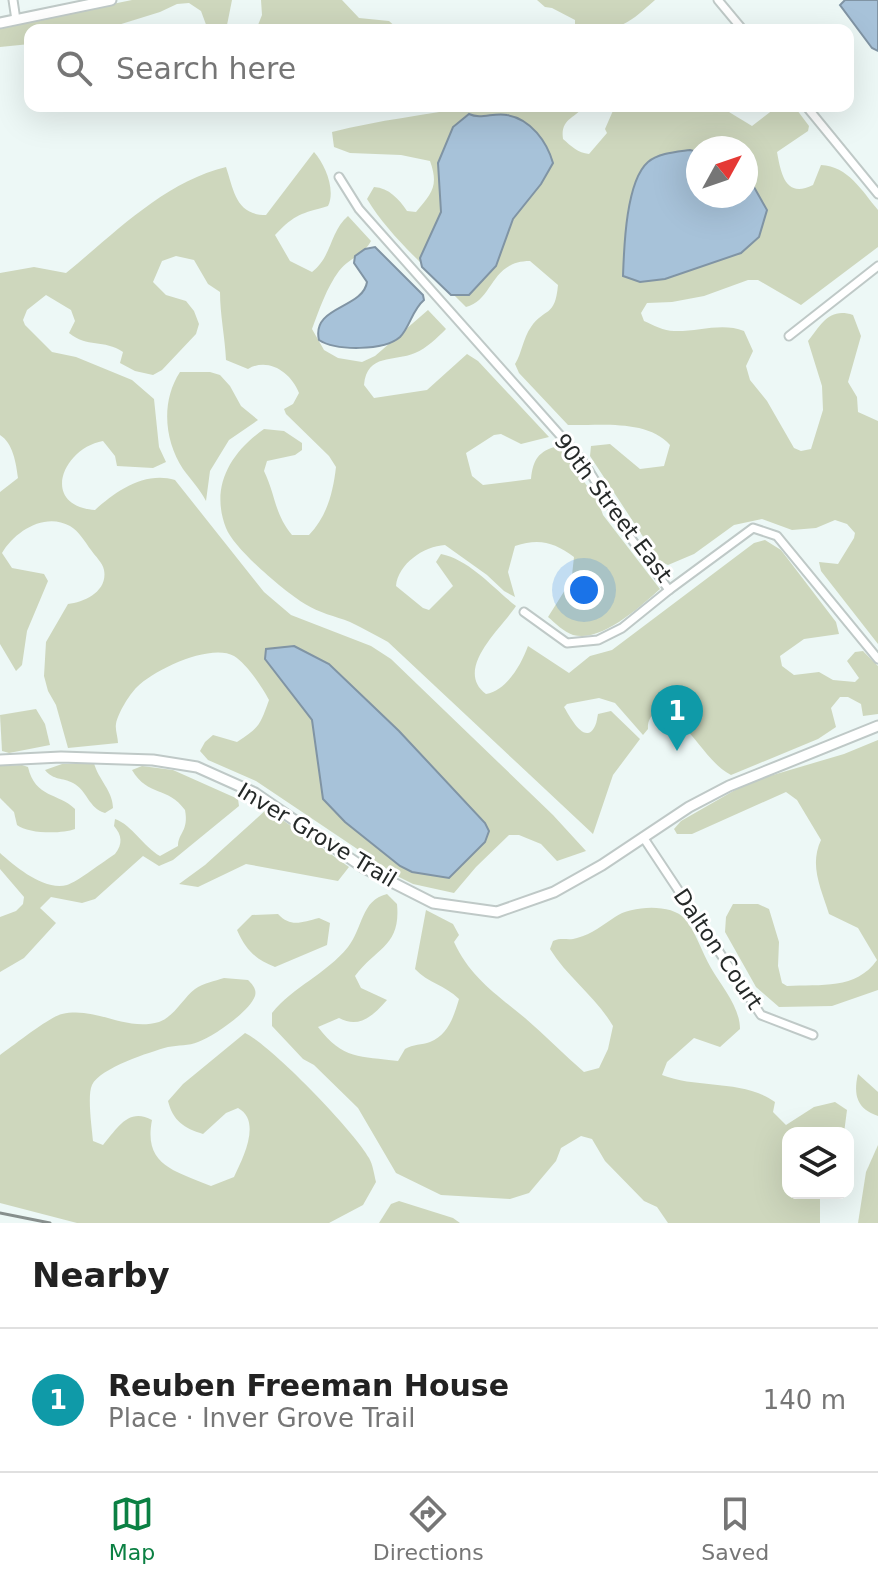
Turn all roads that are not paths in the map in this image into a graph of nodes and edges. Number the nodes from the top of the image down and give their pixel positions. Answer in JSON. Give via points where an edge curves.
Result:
{"nodes":[{"id":1,"x":13,"y":0,"type":"edge"},
{"id":2,"x":111,"y":0,"type":"edge"},
{"id":3,"x":718,"y":0,"type":"edge"},
{"id":4,"x":16,"y":20,"type":"junction"},
{"id":5,"x":0,"y":23,"type":"edge"},
{"id":6,"x":738,"y":24,"type":"edge"},
{"id":7,"x":811,"y":112,"type":"edge"},
{"id":8,"x":339,"y":177,"type":"dead end"},
{"id":9,"x":878,"y":194,"type":"edge"},
{"id":10,"x":878,"y":266,"type":"edge"},
{"id":11,"x":789,"y":336,"type":"dead end"},
{"id":12,"x":669,"y":590,"type":"junction"},
{"id":13,"x":524,"y":612,"type":"dead end"},
{"id":14,"x":878,"y":659,"type":"edge"},
{"id":15,"x":878,"y":726,"type":"edge"},
{"id":16,"x":0,"y":760,"type":"edge"},
{"id":17,"x":643,"y":837,"type":"junction"},
{"id":18,"x":813,"y":1035,"type":"dead end"}],
"edges":[{"from":1,"to":4,"type":"street"},
{"from":2,"to":4,"type":"street"},
{"from":3,"to":6,"type":"street"},
{"from":4,"to":5,"type":"street"},
{"from":7,"to":9,"type":"street"},
{"from":8,"to":12,"type":"street","name":"90th Street East","via":[[359,209],[583,461]]},
{"from":10,"to":11,"type":"street"},
{"from":12,"to":13,"type":"street","via":[[622,628],[598,640],[567,643]]},
{"from":12,"to":14,"type":"street","name":"90th Street East","via":[[753,528],[777,536]]},
{"from":15,"to":17,"type":"street","name":"Inver Grove Trail","via":[[729,786]]},
{"from":16,"to":17,"type":"street","name":"Inver Grove Trail","via":[[140,759],[197,767],[255,793],[364,868],[433,903],[497,912],[554,892]]},
{"from":17,"to":18,"type":"street","name":"Dalton Court","via":[[761,1015]]}]}
